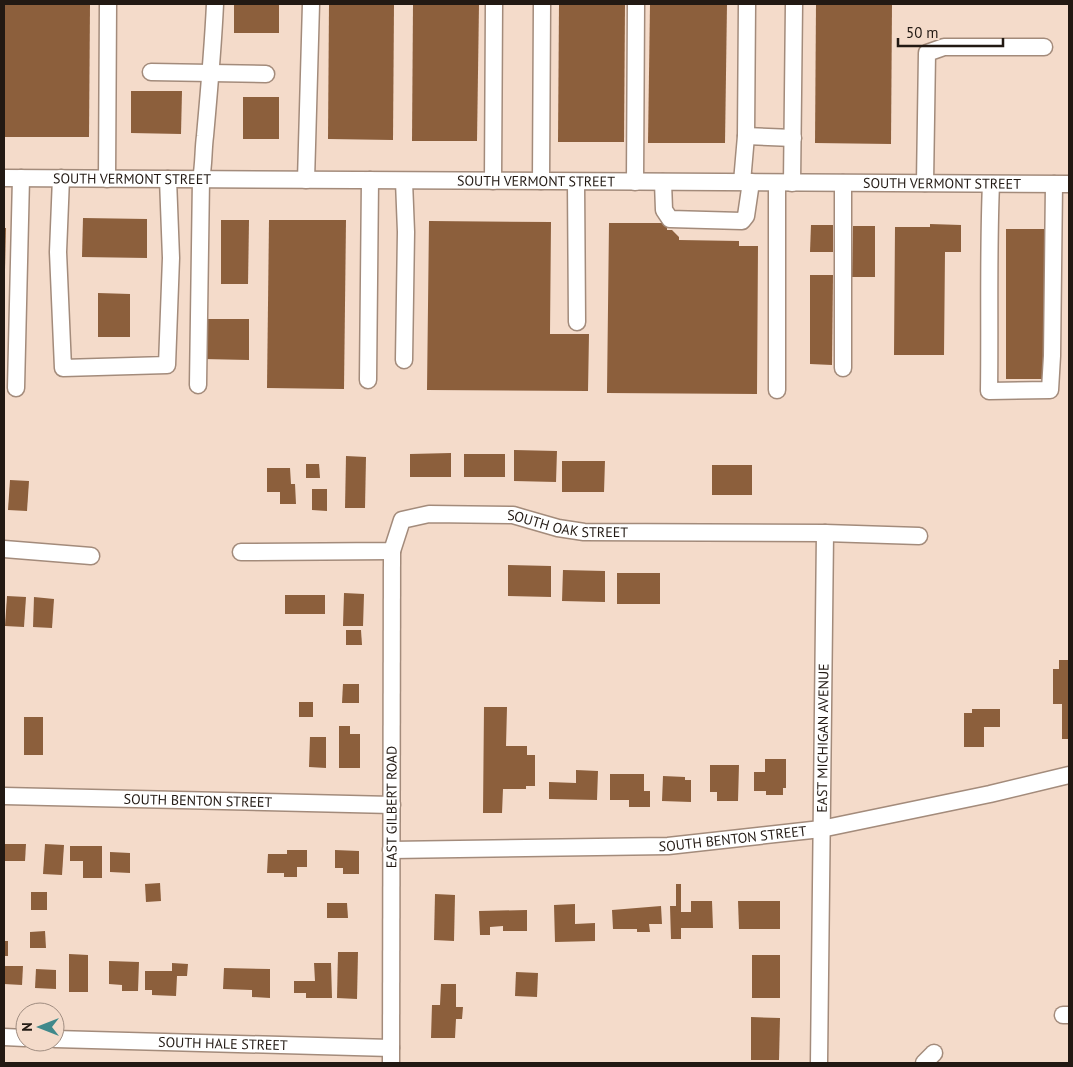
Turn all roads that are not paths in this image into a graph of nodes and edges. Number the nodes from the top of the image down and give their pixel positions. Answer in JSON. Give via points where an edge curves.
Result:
{"nodes":[{"id":1,"x":108,"y":4,"type":"edge"},
{"id":2,"x":215,"y":4,"type":"edge"},
{"id":3,"x":311,"y":4,"type":"edge"},
{"id":4,"x":494,"y":4,"type":"edge"},
{"id":5,"x":542,"y":4,"type":"edge"},
{"id":6,"x":636,"y":4,"type":"edge"},
{"id":7,"x":747,"y":4,"type":"edge"},
{"id":8,"x":794,"y":4,"type":"edge"},
{"id":9,"x":1044,"y":47,"type":"dead end"},
{"id":10,"x":151,"y":72,"type":"dead end"},
{"id":11,"x":212,"y":74,"type":"junction"},
{"id":12,"x":266,"y":74,"type":"dead end"},
{"id":13,"x":746,"y":136,"type":"junction"},
{"id":14,"x":793,"y":138,"type":"junction"},
{"id":15,"x":4,"y":178,"type":"edge"},
{"id":16,"x":21,"y":178,"type":"junction"},
{"id":17,"x":61,"y":178,"type":"junction"},
{"id":18,"x":107,"y":179,"type":"junction"},
{"id":19,"x":168,"y":179,"type":"junction"},
{"id":20,"x":202,"y":179,"type":"junction"},
{"id":21,"x":306,"y":180,"type":"junction"},
{"id":22,"x":370,"y":180,"type":"junction"},
{"id":23,"x":404,"y":181,"type":"junction"},
{"id":24,"x":493,"y":181,"type":"junction"},
{"id":25,"x":541,"y":181,"type":"junction"},
{"id":26,"x":576,"y":182,"type":"junction"},
{"id":27,"x":635,"y":182,"type":"junction"},
{"id":28,"x":663,"y":182,"type":"junction"},
{"id":29,"x":747,"y":182,"type":"junction"},
{"id":30,"x":785,"y":183,"type":"junction"},
{"id":31,"x":843,"y":183,"type":"junction"},
{"id":32,"x":925,"y":184,"type":"junction"},
{"id":33,"x":991,"y":184,"type":"junction"},
{"id":34,"x":1062,"y":184,"type":"edge"},
{"id":35,"x":577,"y":322,"type":"dead end"},
{"id":36,"x":404,"y":360,"type":"dead end"},
{"id":37,"x":843,"y":368,"type":"dead end"},
{"id":38,"x":368,"y":380,"type":"dead end"},
{"id":39,"x":198,"y":385,"type":"dead end"},
{"id":40,"x":16,"y":388,"type":"dead end"},
{"id":41,"x":777,"y":390,"type":"dead end"},
{"id":42,"x":825,"y":532,"type":"junction"},
{"id":43,"x":919,"y":536,"type":"dead end"},
{"id":44,"x":4,"y":549,"type":"edge"},
{"id":45,"x":392,"y":551,"type":"junction"},
{"id":46,"x":241,"y":552,"type":"dead end"},
{"id":47,"x":91,"y":556,"type":"dead end"},
{"id":48,"x":1069,"y":775,"type":"edge"},
{"id":49,"x":4,"y":796,"type":"edge"},
{"id":50,"x":392,"y":805,"type":"junction"},
{"id":51,"x":820,"y":829,"type":"junction"},
{"id":52,"x":391,"y":850,"type":"junction"},
{"id":53,"x":65,"y":1039,"type":"edge"},
{"id":54,"x":391,"y":1056,"type":"edge"},
{"id":55,"x":819,"y":1063,"type":"edge"}],
"edges":[{"from":1,"to":18,"type":"street"},
{"from":2,"to":11,"type":"street"},
{"from":3,"to":21,"type":"street"},
{"from":4,"to":24,"type":"street"},
{"from":5,"to":25,"type":"street"},
{"from":6,"to":27,"type":"street"},
{"from":7,"to":13,"type":"street"},
{"from":8,"to":14,"type":"street"},
{"from":9,"to":32,"type":"street","via":[[944,47],[927,53]]},
{"from":10,"to":11,"type":"street"},
{"from":11,"to":12,"type":"street"},
{"from":11,"to":20,"type":"street"},
{"from":13,"to":14,"type":"street"},
{"from":13,"to":29,"type":"street"},
{"from":14,"to":30,"type":"street"},
{"from":15,"to":16,"type":"street","name":"SOUTH VERMONT STREET"},
{"from":16,"to":17,"type":"street","name":"SOUTH VERMONT STREET"},
{"from":16,"to":40,"type":"street"},
{"from":17,"to":18,"type":"street","name":"SOUTH VERMONT STREET"},
{"from":17,"to":19,"type":"street","via":[[58,252],[62,368],[167,365],[171,258]]},
{"from":18,"to":19,"type":"street","name":"SOUTH VERMONT STREET"},
{"from":19,"to":20,"type":"street","name":"SOUTH VERMONT STREET"},
{"from":20,"to":21,"type":"street","name":"SOUTH VERMONT STREET"},
{"from":20,"to":39,"type":"street"},
{"from":21,"to":22,"type":"street","name":"SOUTH VERMONT STREET"},
{"from":22,"to":23,"type":"street","name":"SOUTH VERMONT STREET"},
{"from":22,"to":38,"type":"street"},
{"from":23,"to":24,"type":"street","name":"SOUTH VERMONT STREET"},
{"from":23,"to":36,"type":"street"},
{"from":24,"to":25,"type":"street","name":"SOUTH VERMONT STREET"},
{"from":25,"to":26,"type":"street","name":"SOUTH VERMONT STREET"},
{"from":26,"to":27,"type":"street","name":"SOUTH VERMONT STREET"},
{"from":26,"to":35,"type":"street"},
{"from":27,"to":28,"type":"street","name":"SOUTH VERMONT STREET"},
{"from":28,"to":29,"type":"street","name":"SOUTH VERMONT STREET"},
{"from":28,"to":29,"type":"street","via":[[664,210],[670,219],[742,221],[746,216]]},
{"from":29,"to":30,"type":"street","name":"SOUTH VERMONT STREET"},
{"from":30,"to":31,"type":"street","name":"SOUTH VERMONT STREET"},
{"from":30,"to":41,"type":"street"},
{"from":31,"to":32,"type":"street","name":"SOUTH VERMONT STREET"},
{"from":31,"to":37,"type":"street"},
{"from":32,"to":33,"type":"street","name":"SOUTH VERMONT STREET"},
{"from":33,"to":34,"type":"street","name":"SOUTH VERMONT STREET"},
{"from":33,"to":34,"type":"street","via":[[989,391],[1050,390]]},
{"from":42,"to":43,"type":"street","name":"SOUTH OAK STREET"},
{"from":42,"to":45,"type":"street","name":"SOUTH OAK STREET","via":[[584,532],[513,515],[429,514],[402,520]]},
{"from":42,"to":51,"type":"street","name":"EAST MICHIGAN AVENUE"},
{"from":44,"to":47,"type":"street"},
{"from":45,"to":46,"type":"street"},
{"from":45,"to":50,"type":"street","name":"EAST GILBERT ROAD"},
{"from":48,"to":51,"type":"street","name":"SOUTH BENTON STREET"},
{"from":49,"to":50,"type":"street","name":"SOUTH BENTON STREET"},
{"from":50,"to":52,"type":"street","name":"EAST GILBERT ROAD"},
{"from":51,"to":52,"type":"street","name":"SOUTH BENTON STREET","via":[[668,846]]},
{"from":51,"to":55,"type":"street","name":"EAST MICHIGAN AVENUE"},
{"from":52,"to":54,"type":"street","name":"EAST GILBERT ROAD"},
{"from":53,"to":54,"type":"street","name":"SOUTH HALE STREET"}]}
